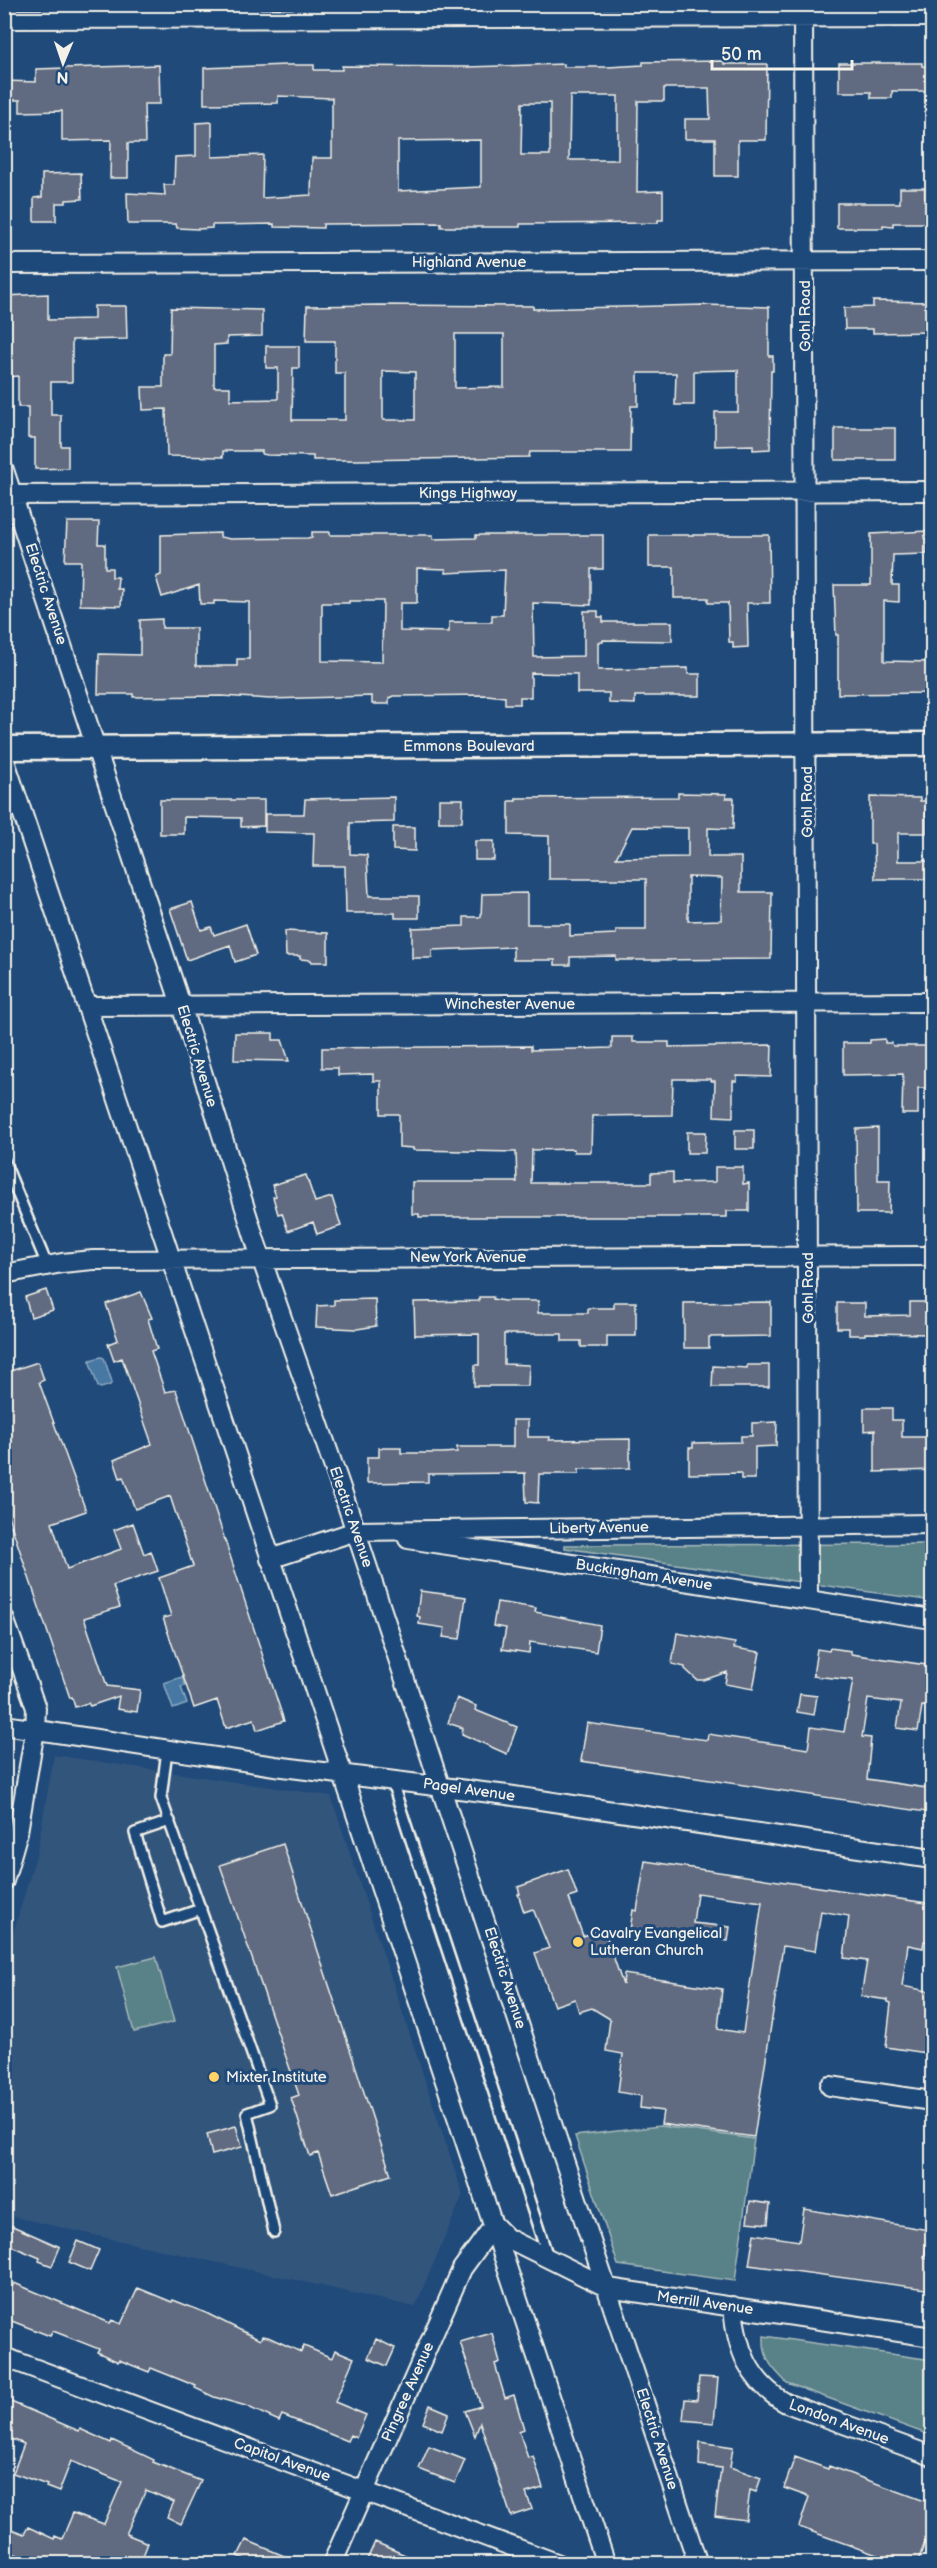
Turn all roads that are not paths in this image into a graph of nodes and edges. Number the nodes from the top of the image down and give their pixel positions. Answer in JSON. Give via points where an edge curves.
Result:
{"nodes":[{"id":1,"x":803,"y":11,"type":"edge"},
{"id":2,"x":933,"y":17,"type":"edge"},
{"id":3,"x":4,"y":19,"type":"edge"},
{"id":4,"x":805,"y":261,"type":"junction"},
{"id":5,"x":933,"y":261,"type":"edge"},
{"id":6,"x":4,"y":264,"type":"edge"},
{"id":7,"x":4,"y":470,"type":"edge"},
{"id":8,"x":933,"y":490,"type":"edge"},
{"id":9,"x":805,"y":491,"type":"junction"},
{"id":10,"x":9,"y":495,"type":"edge"},
{"id":11,"x":933,"y":744,"type":"edge"},
{"id":12,"x":806,"y":745,"type":"junction"},
{"id":13,"x":4,"y":748,"type":"edge"},
{"id":14,"x":96,"y":748,"type":"junction"},
{"id":15,"x":4,"y":758,"type":"edge"},
{"id":16,"x":808,"y":1002,"type":"junction"},
{"id":17,"x":933,"y":1002,"type":"edge"},
{"id":18,"x":181,"y":1005,"type":"junction"},
{"id":19,"x":87,"y":1006,"type":"junction"},
{"id":20,"x":4,"y":1161,"type":"edge"},
{"id":21,"x":807,"y":1256,"type":"junction"},
{"id":22,"x":933,"y":1256,"type":"edge"},
{"id":23,"x":262,"y":1258,"type":"junction"},
{"id":24,"x":171,"y":1259,"type":"junction"},
{"id":25,"x":47,"y":1265,"type":"junction"},
{"id":26,"x":4,"y":1274,"type":"edge"},
{"id":27,"x":808,"y":1524,"type":"junction"},
{"id":28,"x":933,"y":1524,"type":"edge"},
{"id":29,"x":356,"y":1531,"type":"junction"},
{"id":30,"x":270,"y":1559,"type":"junction"},
{"id":31,"x":808,"y":1600,"type":"junction"},
{"id":32,"x":4,"y":1618,"type":"edge"},
{"id":33,"x":933,"y":1619,"type":"edge"},
{"id":34,"x":4,"y":1725,"type":"edge"},
{"id":35,"x":35,"y":1730,"type":"junction"},
{"id":36,"x":167,"y":1750,"type":"junction"},
{"id":37,"x":343,"y":1773,"type":"junction"},
{"id":38,"x":391,"y":1779,"type":"junction"},
{"id":39,"x":440,"y":1785,"type":"junction"},
{"id":40,"x":170,"y":1821,"type":"junction"},
{"id":41,"x":933,"y":1859,"type":"edge"},
{"id":42,"x":4,"y":1881,"type":"edge"},
{"id":43,"x":201,"y":1909,"type":"junction"},
{"id":44,"x":830,"y":2086,"type":"dead end"},
{"id":45,"x":933,"y":2101,"type":"edge"},
{"id":46,"x":494,"y":2225,"type":"junction"},
{"id":47,"x":274,"y":2232,"type":"dead end"},
{"id":48,"x":549,"y":2259,"type":"junction"},
{"id":49,"x":608,"y":2288,"type":"junction"},
{"id":50,"x":733,"y":2306,"type":"junction"},
{"id":51,"x":933,"y":2337,"type":"edge"},
{"id":52,"x":4,"y":2357,"type":"edge"},
{"id":53,"x":933,"y":2456,"type":"edge"},
{"id":54,"x":365,"y":2490,"type":"junction"},
{"id":55,"x":332,"y":2564,"type":"edge"},
{"id":56,"x":559,"y":2564,"type":"edge"},
{"id":57,"x":606,"y":2564,"type":"edge"},
{"id":58,"x":698,"y":2564,"type":"edge"}],
"edges":[{"from":1,"to":2,"type":"street"},
{"from":1,"to":3,"type":"street"},
{"from":1,"to":4,"type":"street","name":"Gohl Road"},
{"from":4,"to":5,"type":"street","name":"Highland Avenue"},
{"from":4,"to":6,"type":"street","name":"Highland Avenue"},
{"from":4,"to":9,"type":"street","name":"Gohl Road"},
{"from":7,"to":10,"type":"street","name":"Electric Avenue"},
{"from":8,"to":9,"type":"street","name":"Kings Highway"},
{"from":9,"to":10,"type":"street","name":"Kings Highway"},
{"from":9,"to":12,"type":"street","name":"Gohl Road"},
{"from":10,"to":14,"type":"street","name":"Electric Avenue"},
{"from":11,"to":12,"type":"street","name":"Emmons Boulevard"},
{"from":12,"to":14,"type":"street","name":"Emmons Boulevard"},
{"from":12,"to":16,"type":"street","name":"Gohl Road"},
{"from":13,"to":14,"type":"street","name":"Emmons Boulevard"},
{"from":14,"to":18,"type":"street","name":"Electric Avenue"},
{"from":15,"to":19,"type":"street"},
{"from":16,"to":17,"type":"street","name":"Winchester Avenue"},
{"from":16,"to":18,"type":"street","name":"Winchester Avenue"},
{"from":16,"to":21,"type":"street","name":"Gohl Road"},
{"from":18,"to":19,"type":"street","name":"Winchester Avenue"},
{"from":18,"to":23,"type":"street","name":"Electric Avenue"},
{"from":19,"to":24,"type":"street"},
{"from":20,"to":25,"type":"lane"},
{"from":21,"to":22,"type":"street","name":"New York Avenue"},
{"from":21,"to":23,"type":"street","name":"New York Avenue"},
{"from":21,"to":27,"type":"street","name":"Gohl Road"},
{"from":23,"to":24,"type":"street","name":"New York Avenue"},
{"from":23,"to":29,"type":"street","name":"Electric Avenue"},
{"from":24,"to":25,"type":"street","name":"New York Avenue"},
{"from":24,"to":30,"type":"street"},
{"from":25,"to":26,"type":"street","name":"New York Avenue"},
{"from":27,"to":28,"type":"street","name":"Liberty Avenue"},
{"from":27,"to":29,"type":"street","name":"Liberty Avenue"},
{"from":27,"to":31,"type":"street","name":"Gohl Road"},
{"from":29,"to":30,"type":"street","name":"Liberty Avenue"},
{"from":29,"to":31,"type":"street","name":"Buckingham Avenue"},
{"from":29,"to":39,"type":"street","name":"Electric Avenue"},
{"from":30,"to":37,"type":"street"},
{"from":31,"to":33,"type":"street","name":"Buckingham Avenue"},
{"from":32,"to":35,"type":"street","via":[[36,1708]]},
{"from":34,"to":35,"type":"street","name":"Pagel Avenue"},
{"from":35,"to":36,"type":"street","name":"Pagel Avenue"},
{"from":35,"to":42,"type":"street","via":[[18,1832]]},
{"from":36,"to":37,"type":"street","name":"Pagel Avenue"},
{"from":36,"to":40,"type":"lane","via":[[161,1798]]},
{"from":37,"to":38,"type":"street","name":"Pagel Avenue"},
{"from":37,"to":46,"type":"street"},
{"from":38,"to":39,"type":"street","name":"Pagel Avenue"},
{"from":38,"to":48,"type":"lane"},
{"from":39,"to":41,"type":"street","name":"Pagel Avenue"},
{"from":39,"to":49,"type":"street","name":"Electric Avenue"},
{"from":40,"to":43,"type":"lane"},
{"from":40,"to":43,"type":"lane","via":[[135,1833],[162,1922]]},
{"from":43,"to":47,"type":"lane","via":[[270,2104],[247,2113]]},
{"from":44,"to":45,"type":"street"},
{"from":46,"to":48,"type":"street","name":"Merrill Avenue","via":[[507,2238]]},
{"from":46,"to":54,"type":"street","name":"Pingree Avenue","via":[[462,2269]]},
{"from":46,"to":57,"type":"street"},
{"from":48,"to":49,"type":"street","name":"Merrill Avenue"},
{"from":49,"to":50,"type":"street","name":"Merrill Avenue"},
{"from":49,"to":58,"type":"street","name":"Electric Avenue"},
{"from":50,"to":51,"type":"street","name":"Merrill Avenue"},
{"from":50,"to":53,"type":"street","name":"London Avenue","via":[[743,2356],[756,2379],[775,2397]]},
{"from":52,"to":54,"type":"street","name":"Capitol Avenue"},
{"from":54,"to":55,"type":"street","name":"Pingree Avenue"},
{"from":54,"to":56,"type":"street","name":"Capitol Avenue"}]}
